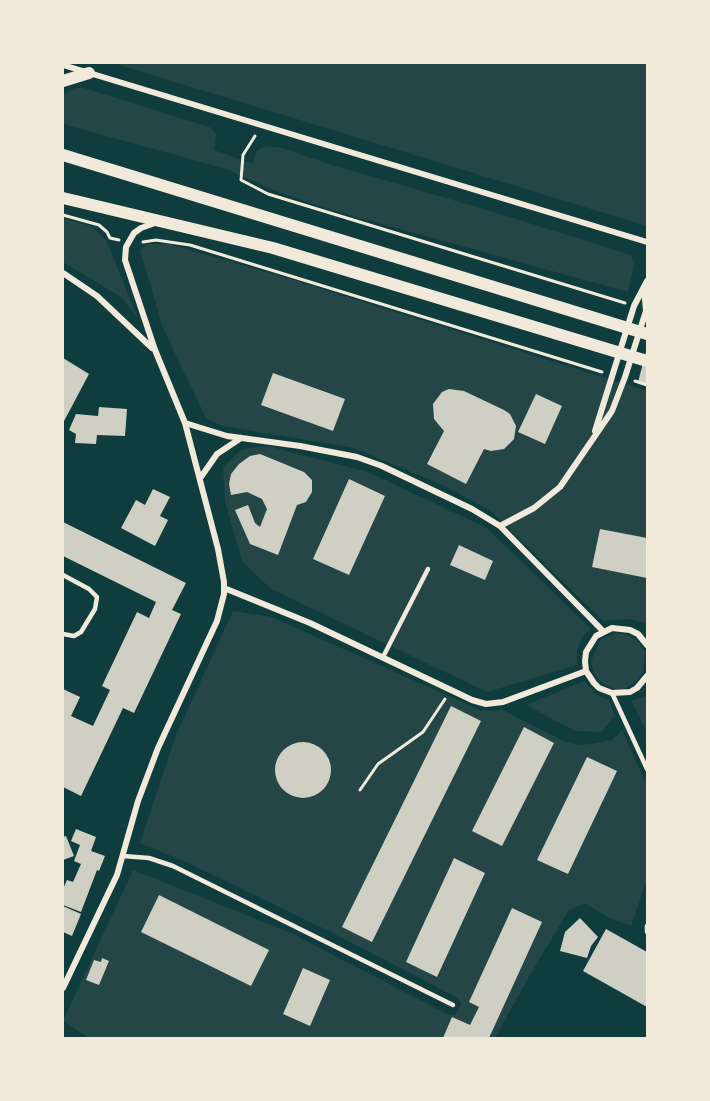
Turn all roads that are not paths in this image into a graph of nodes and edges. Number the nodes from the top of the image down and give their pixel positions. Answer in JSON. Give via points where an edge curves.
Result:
{"nodes":[{"id":1,"x":63,"y":65,"type":"edge"},
{"id":2,"x":89,"y":73,"type":"junction"},
{"id":3,"x":63,"y":81,"type":"edge"},
{"id":4,"x":63,"y":155,"type":"edge"},
{"id":5,"x":63,"y":198,"type":"edge"},
{"id":6,"x":162,"y":222,"type":"junction"},
{"id":7,"x":647,"y":242,"type":"edge"},
{"id":8,"x":63,"y":273,"type":"edge"},
{"id":9,"x":647,"y":280,"type":"edge"},
{"id":10,"x":644,"y":288,"type":"junction"},
{"id":11,"x":647,"y":334,"type":"edge"},
{"id":12,"x":155,"y":350,"type":"junction"},
{"id":13,"x":647,"y":361,"type":"edge"},
{"id":14,"x":185,"y":423,"type":"junction"},
{"id":15,"x":594,"y":435,"type":"junction"},
{"id":16,"x":241,"y":438,"type":"junction"},
{"id":17,"x":201,"y":477,"type":"junction"},
{"id":18,"x":500,"y":526,"type":"junction"},
{"id":19,"x":428,"y":569,"type":"dead end"},
{"id":20,"x":63,"y":575,"type":"edge"},
{"id":21,"x":224,"y":588,"type":"junction"},
{"id":22,"x":603,"y":631,"type":"junction"},
{"id":23,"x":63,"y":634,"type":"edge"},
{"id":24,"x":647,"y":645,"type":"edge"},
{"id":25,"x":382,"y":657,"type":"junction"},
{"id":26,"x":586,"y":671,"type":"junction"},
{"id":27,"x":647,"y":676,"type":"edge"},
{"id":28,"x":612,"y":693,"type":"junction"},
{"id":29,"x":647,"y":769,"type":"edge"},
{"id":30,"x":123,"y":856,"type":"junction"},
{"id":31,"x":647,"y":926,"type":"edge"},
{"id":32,"x":647,"y":932,"type":"edge"},
{"id":33,"x":63,"y":988,"type":"edge"},
{"id":34,"x":453,"y":1005,"type":"dead end"}],
"edges":[{"from":1,"to":2,"type":"street"},
{"from":2,"to":3,"type":"main road"},
{"from":2,"to":7,"type":"street"},
{"from":4,"to":11,"type":"main road"},
{"from":5,"to":6,"type":"main road"},
{"from":6,"to":12,"type":"street","via":[[134,233],[125,260]]},
{"from":6,"to":13,"type":"main road","via":[[273,248]]},
{"from":8,"to":12,"type":"street","via":[[97,296]]},
{"from":9,"to":10,"type":"street"},
{"from":10,"to":15,"type":"street","via":[[634,306]]},
{"from":10,"to":15,"type":"street","via":[[646,311],[625,377],[612,411]]},
{"from":12,"to":14,"type":"street"},
{"from":14,"to":16,"type":"street"},
{"from":14,"to":17,"type":"street"},
{"from":15,"to":18,"type":"street","via":[[560,487],[546,500]]},
{"from":16,"to":17,"type":"street","via":[[217,454]]},
{"from":16,"to":18,"type":"street","via":[[334,451],[368,460]]},
{"from":17,"to":21,"type":"street"},
{"from":18,"to":22,"type":"street"},
{"from":19,"to":25,"type":"lane"},
{"from":20,"to":23,"type":"lane","via":[[97,597],[95,609],[81,632],[74,636]]},
{"from":21,"to":25,"type":"street"},
{"from":21,"to":30,"type":"street","via":[[217,621],[138,801]]},
{"from":22,"to":24,"type":"street","via":[[630,630]]},
{"from":22,"to":26,"type":"street","via":[[586,652]]},
{"from":25,"to":26,"type":"street","via":[[486,704],[503,702]]},
{"from":26,"to":28,"type":"street","via":[[594,683]]},
{"from":27,"to":28,"type":"street","via":[[630,692]]},
{"from":28,"to":29,"type":"lane"},
{"from":30,"to":33,"type":"street"},
{"from":30,"to":34,"type":"lane","via":[[149,858],[173,866]]},
{"from":31,"to":32,"type":"lane"}]}
